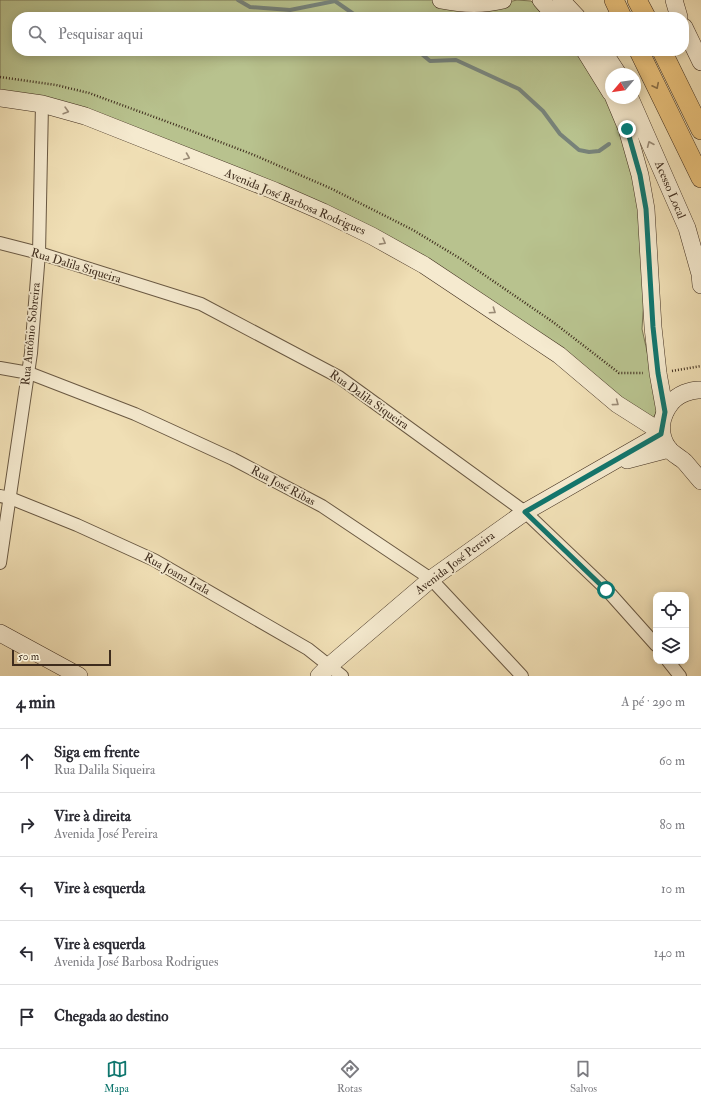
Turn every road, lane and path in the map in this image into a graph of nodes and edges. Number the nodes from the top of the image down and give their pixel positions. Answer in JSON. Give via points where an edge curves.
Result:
{"nodes":[{"id":1,"x":441,"y":0,"type":"edge"},
{"id":2,"x":503,"y":0,"type":"edge"},
{"id":3,"x":541,"y":0,"type":"edge"},
{"id":4,"x":561,"y":0,"type":"edge"},
{"id":5,"x":614,"y":0,"type":"edge"},
{"id":6,"x":637,"y":0,"type":"edge"},
{"id":7,"x":674,"y":0,"type":"edge"},
{"id":8,"x":552,"y":12,"type":"edge"},
{"id":9,"x":572,"y":12,"type":"edge"},
{"id":10,"x":620,"y":12,"type":"edge"},
{"id":11,"x":643,"y":12,"type":"edge"},
{"id":12,"x":678,"y":12,"type":"edge"},
{"id":13,"x":689,"y":37,"type":"edge"},
{"id":14,"x":588,"y":56,"type":"edge"},
{"id":15,"x":606,"y":56,"type":"edge"},
{"id":16,"x":641,"y":56,"type":"edge"},
{"id":17,"x":664,"y":56,"type":"edge"},
{"id":18,"x":701,"y":62,"type":"edge"},
{"id":19,"x":614,"y":68,"type":"edge"},
{"id":20,"x":605,"y":83,"type":"edge"},
{"id":21,"x":0,"y":98,"type":"edge"},
{"id":22,"x":42,"y":104,"type":"junction"},
{"id":23,"x":617,"y":104,"type":"edge"},
{"id":24,"x":633,"y":104,"type":"edge"},
{"id":25,"x":701,"y":130,"type":"edge"},
{"id":26,"x":701,"y":178,"type":"edge"},
{"id":27,"x":0,"y":243,"type":"edge"},
{"id":28,"x":39,"y":254,"type":"junction"},
{"id":29,"x":701,"y":285,"type":"edge"},
{"id":30,"x":553,"y":322,"type":"dead end"},
{"id":31,"x":701,"y":366,"type":"edge"},
{"id":32,"x":0,"y":368,"type":"edge"},
{"id":33,"x":29,"y":373,"type":"junction"},
{"id":34,"x":658,"y":373,"type":"junction"},
{"id":35,"x":701,"y":390,"type":"edge"},
{"id":36,"x":665,"y":412,"type":"junction"},
{"id":37,"x":661,"y":433,"type":"junction"},
{"id":38,"x":669,"y":449,"type":"junction"},
{"id":39,"x":684,"y":462,"type":"junction"},
{"id":40,"x":701,"y":464,"type":"edge"},
{"id":41,"x":603,"y":466,"type":"junction"},
{"id":42,"x":701,"y":481,"type":"edge"},
{"id":43,"x":5,"y":497,"type":"edge"},
{"id":44,"x":525,"y":512,"type":"junction"},
{"id":45,"x":0,"y":563,"type":"edge"},
{"id":46,"x":432,"y":579,"type":"junction"},
{"id":47,"x":0,"y":633,"type":"edge"},
{"id":48,"x":653,"y":642,"type":"edge"},
{"id":49,"x":670,"y":664,"type":"edge"},
{"id":50,"x":330,"y":673,"type":"edge"},
{"id":51,"x":79,"y":676,"type":"edge"},
{"id":52,"x":522,"y":676,"type":"edge"},
{"id":53,"x":680,"y":676,"type":"edge"}],
"edges":[{"from":1,"to":2,"type":"street","via":[[458,4],[492,3]]},
{"from":3,"to":8,"type":"street"},
{"from":4,"to":9,"type":"street"},
{"from":5,"to":10,"type":"main road"},
{"from":6,"to":11,"type":"main road"},
{"from":7,"to":12,"type":"street"},
{"from":13,"to":18,"type":"street"},
{"from":14,"to":20,"type":"street"},
{"from":15,"to":19,"type":"street"},
{"from":16,"to":26,"type":"main road","one_way":true},
{"from":17,"to":25,"type":"main road"},
{"from":21,"to":22,"type":"street","name":"Avenida José Barbosa Rodrigues"},
{"from":22,"to":28,"type":"street","name":"Rua Antônio Sobreira"},
{"from":22,"to":37,"type":"street","name":"Avenida José Barbosa Rodrigues","one_way":true,"via":[[85,116],[275,191],[372,236],[424,265],[559,355],[617,404]]},
{"from":23,"to":34,"type":"street","via":[[636,160],[646,209]]},
{"from":29,"to":24,"type":"street","name":"Acesso Local","one_way":true,"via":[[686,228]]},
{"from":27,"to":28,"type":"street","name":"Rua Dalila Siqueira"},
{"from":28,"to":33,"type":"street","name":"Rua Antônio Sobreira"},
{"from":28,"to":44,"type":"street","name":"Rua Dalila Siqueira","via":[[201,304],[339,377]]},
{"from":30,"to":34,"type":"path","via":[[619,372]]},
{"from":31,"to":34,"type":"path"},
{"from":32,"to":33,"type":"street","name":"Rua José Ribas"},
{"from":33,"to":43,"type":"street","name":"Rua Antônio Sobreira"},
{"from":33,"to":46,"type":"street","name":"Rua José Ribas","via":[[136,414],[233,458],[322,506]]},
{"from":34,"to":36,"type":"street"},
{"from":35,"to":36,"type":"street","via":[[683,393],[672,401]]},
{"from":36,"to":37,"type":"street"},
{"from":37,"to":38,"type":"street"},
{"from":37,"to":41,"type":"street","name":"Avenida José Pereira"},
{"from":38,"to":39,"type":"street"},
{"from":38,"to":41,"type":"street","name":"Avenida José Pereira"},
{"from":39,"to":40,"type":"street"},
{"from":39,"to":42,"type":"street"},
{"from":41,"to":44,"type":"street","name":"Avenida José Pereira"},
{"from":43,"to":45,"type":"street","name":"Rua Antônio Sobreira"},
{"from":43,"to":50,"type":"street","name":"Rua Joana Irala","via":[[77,525],[154,560],[308,649]]},
{"from":44,"to":46,"type":"street","name":"Avenida José Pereira"},
{"from":44,"to":48,"type":"street","name":"Rua Dalila Siqueira","via":[[606,590]]},
{"from":46,"to":50,"type":"street","name":"Avenida José Pereira"},
{"from":46,"to":52,"type":"street","name":"Rua José Ribas"},
{"from":47,"to":51,"type":"street"},
{"from":49,"to":53,"type":"street"}]}
